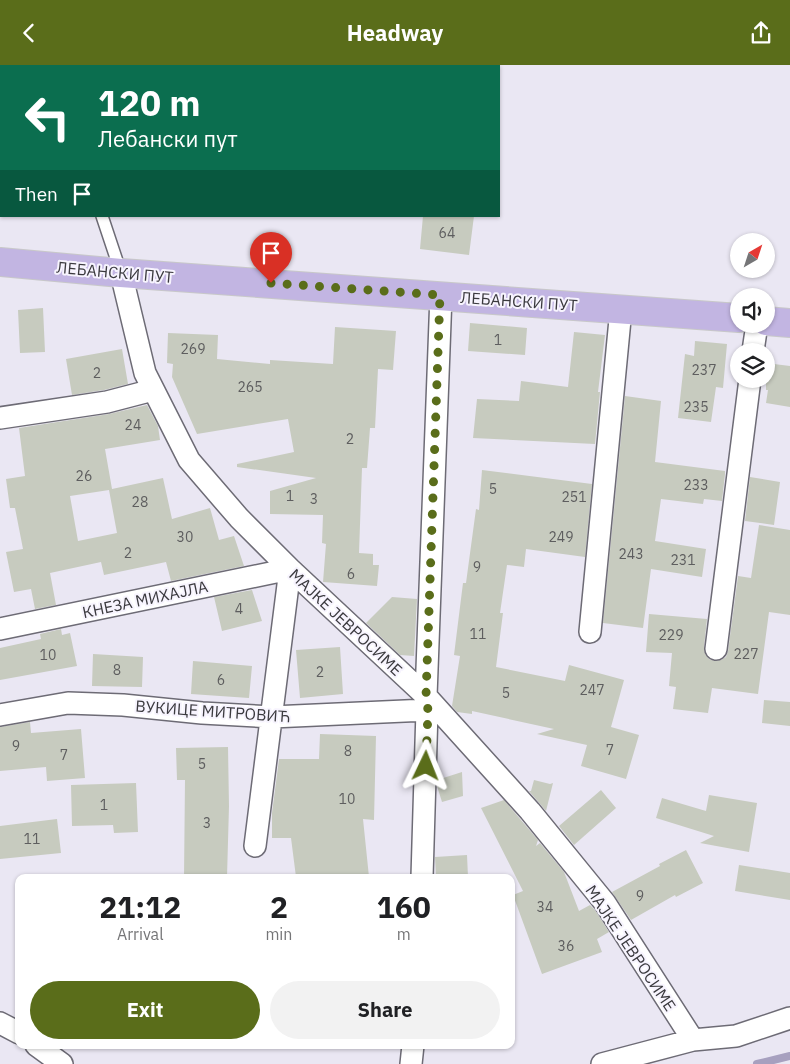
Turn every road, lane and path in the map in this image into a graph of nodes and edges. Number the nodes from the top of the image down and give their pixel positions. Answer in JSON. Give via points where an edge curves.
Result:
{"nodes":[{"id":1,"x":102,"y":217,"type":"edge"},
{"id":2,"x":0,"y":262,"type":"edge"},
{"id":3,"x":121,"y":273,"type":"junction"},
{"id":4,"x":440,"y":295,"type":"junction"},
{"id":5,"x":621,"y":309,"type":"junction"},
{"id":6,"x":730,"y":317,"type":"edge"},
{"id":7,"x":775,"y":322,"type":"edge"},
{"id":8,"x":790,"y":323,"type":"edge"},
{"id":9,"x":749,"y":388,"type":"edge"},
{"id":10,"x":153,"y":389,"type":"junction"},
{"id":11,"x":0,"y":417,"type":"edge"},
{"id":12,"x":290,"y":569,"type":"junction"},
{"id":13,"x":0,"y":629,"type":"edge"},
{"id":14,"x":590,"y":632,"type":"dead end"},
{"id":15,"x":716,"y":649,"type":"dead end"},
{"id":16,"x":427,"y":703,"type":"junction"},
{"id":17,"x":0,"y":715,"type":"edge"},
{"id":18,"x":272,"y":717,"type":"junction"},
{"id":19,"x":255,"y":846,"type":"dead end"},
{"id":20,"x":422,"y":874,"type":"edge"},
{"id":21,"x":790,"y":1018,"type":"edge"},
{"id":22,"x":0,"y":1023,"type":"edge"},
{"id":23,"x":15,"y":1031,"type":"edge"},
{"id":24,"x":693,"y":1041,"type":"junction"},
{"id":25,"x":41,"y":1049,"type":"edge"},
{"id":26,"x":413,"y":1049,"type":"edge"},
{"id":27,"x":62,"y":1064,"type":"edge"},
{"id":28,"x":411,"y":1064,"type":"edge"},
{"id":29,"x":602,"y":1064,"type":"edge"}],
"edges":[{"from":1,"to":3,"type":"lane"},
{"from":2,"to":3,"type":"main road","name":"ЛЕБАНСКИ ПУТ"},
{"from":3,"to":4,"type":"main road","name":"ЛЕБАНСКИ ПУТ"},
{"from":3,"to":10,"type":"street","name":"МАЈКЕ ЈЕВРОСИМЕ","via":[[145,373]]},
{"from":4,"to":5,"type":"main road","name":"ЛЕБАНСКИ ПУТ"},
{"from":4,"to":16,"type":"street"},
{"from":5,"to":6,"type":"main road","name":"ЛЕБАНСКИ ПУТ"},
{"from":5,"to":14,"type":"street"},
{"from":7,"to":8,"type":"main road"},
{"from":9,"to":15,"type":"street"},
{"from":10,"to":11,"type":"street","via":[[106,401]]},
{"from":10,"to":12,"type":"street","name":"МАЈКЕ ЈЕВРОСИМЕ","via":[[189,460],[239,518]]},
{"from":12,"to":13,"type":"street","name":"КНЕЗА МИХАЈЛА"},
{"from":12,"to":16,"type":"street","name":"МАЈКЕ ЈЕВРОСИМЕ"},
{"from":12,"to":18,"type":"street"},
{"from":16,"to":18,"type":"street","name":"ВУКИЦЕ МИТРОВИЋ"},
{"from":16,"to":20,"type":"street"},
{"from":16,"to":24,"type":"street","name":"МАЈКЕ ЈЕВРОСИМЕ","via":[[530,811],[605,903]]},
{"from":17,"to":18,"type":"street","name":"ВУКИЦЕ МИТРОВИЋ","via":[[68,703]]},
{"from":18,"to":19,"type":"street"},
{"from":21,"to":24,"type":"street","via":[[736,1036]]},
{"from":22,"to":23,"type":"street"},
{"from":24,"to":29,"type":"street"},
{"from":25,"to":27,"type":"street"},
{"from":26,"to":28,"type":"street"}]}
